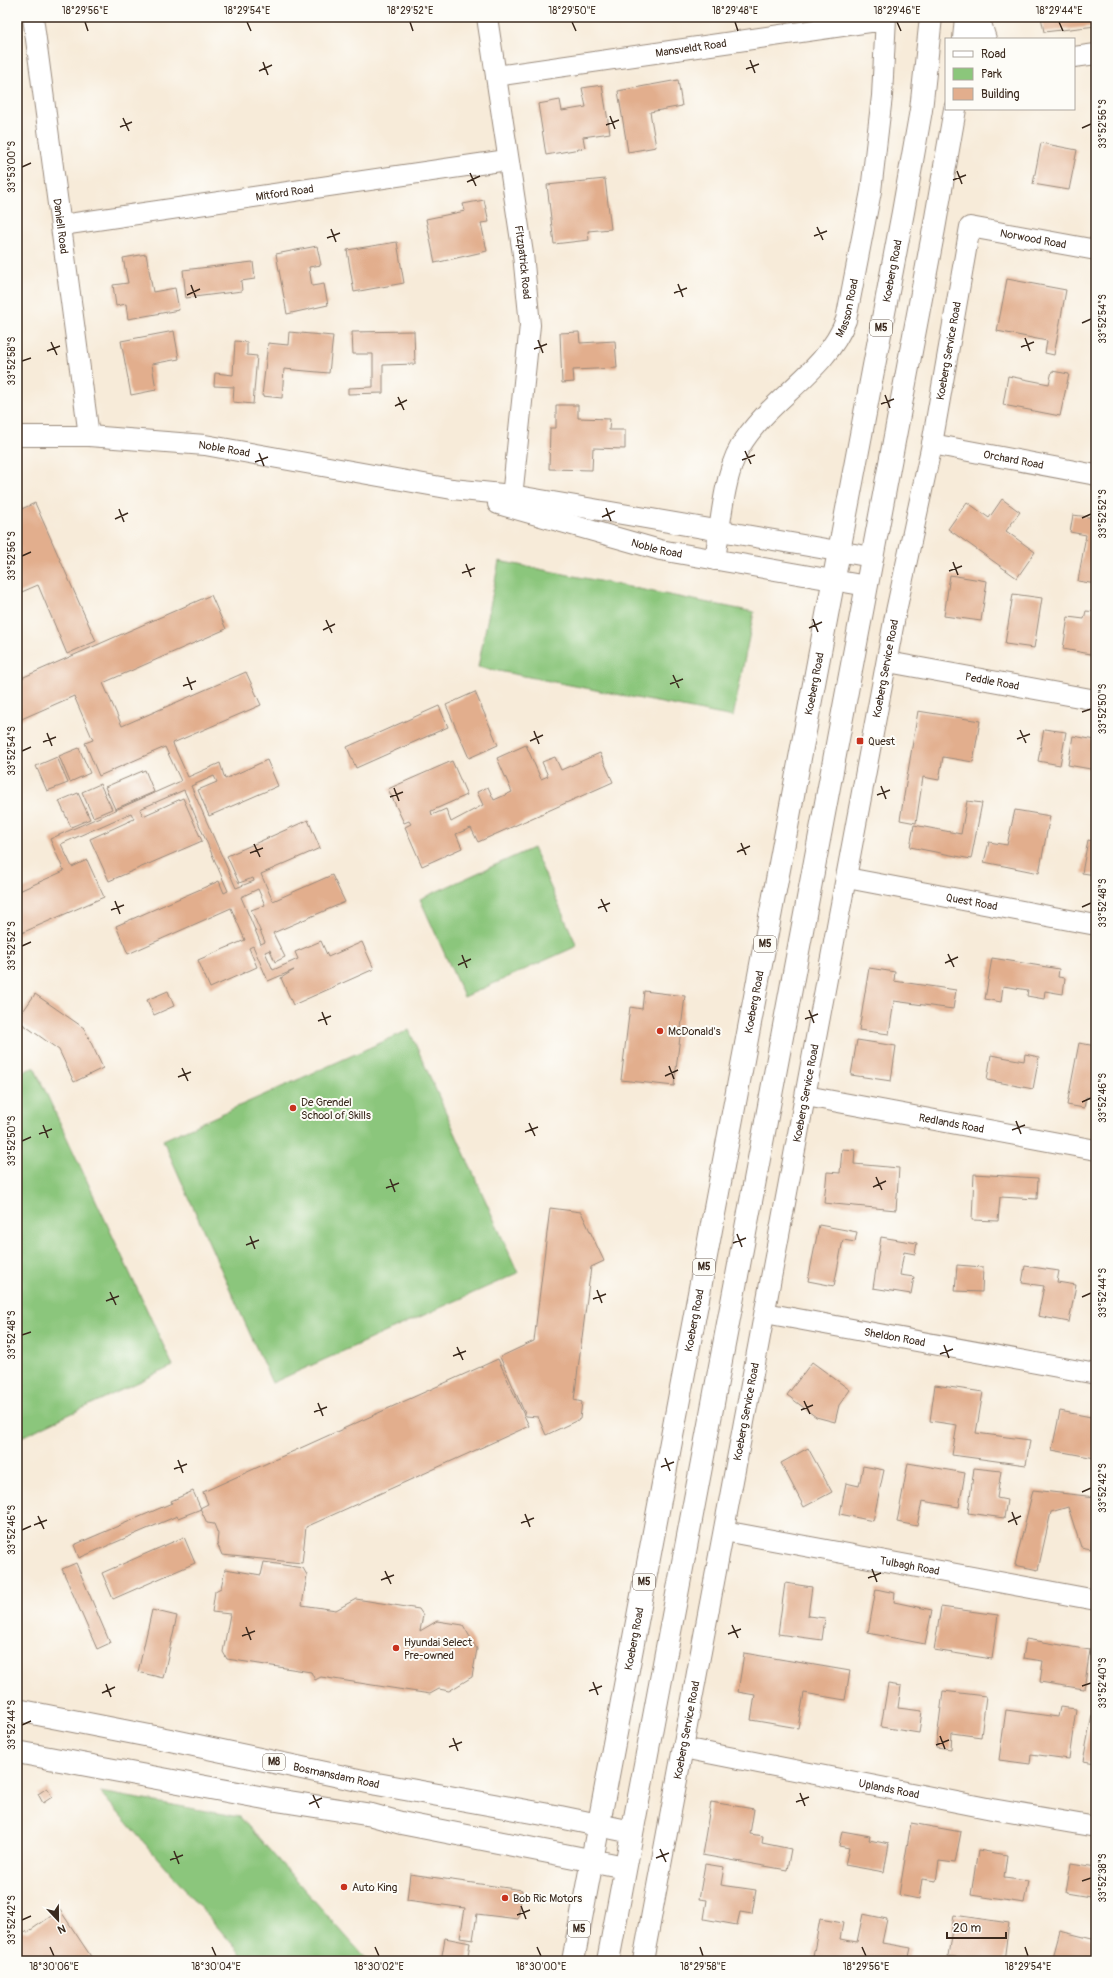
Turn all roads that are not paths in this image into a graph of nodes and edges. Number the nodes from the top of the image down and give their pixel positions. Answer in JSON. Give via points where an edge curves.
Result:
{"nodes":[{"id":1,"x":33,"y":17,"type":"edge"},
{"id":2,"x":487,"y":17,"type":"edge"},
{"id":3,"x":930,"y":17,"type":"edge"},
{"id":4,"x":966,"y":17,"type":"edge"},
{"id":5,"x":979,"y":17,"type":"edge"},
{"id":6,"x":885,"y":19,"type":"edge"},
{"id":7,"x":964,"y":38,"type":"edge"},
{"id":8,"x":986,"y":38,"type":"edge"},
{"id":9,"x":1096,"y":54,"type":"edge"},
{"id":10,"x":1075,"y":57,"type":"edge"},
{"id":11,"x":496,"y":76,"type":"junction"},
{"id":12,"x":955,"y":110,"type":"edge"},
{"id":13,"x":508,"y":160,"type":"junction"},
{"id":14,"x":62,"y":225,"type":"junction"},
{"id":15,"x":970,"y":226,"type":"joint"},
{"id":16,"x":1096,"y":250,"type":"edge"},
{"id":17,"x":17,"y":436,"type":"edge"},
{"id":18,"x":89,"y":436,"type":"junction"},
{"id":19,"x":932,"y":444,"type":"junction"},
{"id":20,"x":1096,"y":475,"type":"edge"},
{"id":21,"x":512,"y":502,"type":"junction"},
{"id":22,"x":720,"y":530,"type":"junction"},
{"id":23,"x":839,"y":551,"type":"junction"},
{"id":24,"x":872,"y":557,"type":"junction"},
{"id":25,"x":715,"y":560,"type":"junction"},
{"id":26,"x":834,"y":581,"type":"junction"},
{"id":27,"x":867,"y":586,"type":"junction"},
{"id":28,"x":888,"y":662,"type":"junction"},
{"id":29,"x":1096,"y":700,"type":"edge"},
{"id":30,"x":847,"y":878,"type":"junction"},
{"id":31,"x":1096,"y":925,"type":"edge"},
{"id":32,"x":806,"y":1096,"type":"junction"},
{"id":33,"x":1096,"y":1150,"type":"edge"},
{"id":34,"x":765,"y":1313,"type":"junction"},
{"id":35,"x":1096,"y":1374,"type":"edge"},
{"id":36,"x":724,"y":1531,"type":"junction"},
{"id":37,"x":1096,"y":1600,"type":"edge"},
{"id":38,"x":17,"y":1710,"type":"edge"},
{"id":39,"x":683,"y":1748,"type":"junction"},
{"id":40,"x":17,"y":1752,"type":"edge"},
{"id":41,"x":598,"y":1826,"type":"junction"},
{"id":42,"x":1096,"y":1827,"type":"edge"},
{"id":43,"x":632,"y":1832,"type":"junction"},
{"id":44,"x":592,"y":1860,"type":"junction"},
{"id":45,"x":625,"y":1867,"type":"junction"},
{"id":46,"x":573,"y":1961,"type":"edge"},
{"id":47,"x":608,"y":1961,"type":"edge"},
{"id":48,"x":643,"y":1961,"type":"edge"}],
"edges":[{"from":1,"to":14,"type":"street","name":"Daniell Road"},
{"from":2,"to":11,"type":"street","name":"Fitzpatrick Road"},
{"from":3,"to":23,"type":"main road","name":"Koeberg Road","number":"M5","via":[[918,129]]},
{"from":4,"to":7,"type":"main road"},
{"from":5,"to":8,"type":"street"},
{"from":6,"to":11,"type":"street","name":"Mansveldt Road"},
{"from":6,"to":22,"type":"street","name":"Masson Road","via":[[882,96],[871,191],[846,320],[839,337],[826,355],[755,426],[739,449],[729,476]]},
{"from":9,"to":10,"type":"street"},
{"from":11,"to":13,"type":"street","name":"Fitzpatrick Road"},
{"from":12,"to":24,"type":"main road"},
{"from":13,"to":14,"type":"street","name":"Mitford Road"},
{"from":13,"to":21,"type":"street","name":"Fitzpatrick Road","via":[[523,254],[530,326]]},
{"from":14,"to":18,"type":"street","name":"Daniell Road"},
{"from":15,"to":16,"type":"street","name":"Norwood Road"},
{"from":15,"to":19,"type":"street","name":"Koeberg Service Road"},
{"from":17,"to":18,"type":"street","name":"Noble Road"},
{"from":18,"to":21,"type":"street","name":"Noble Road","via":[[224,448]]},
{"from":19,"to":20,"type":"street","name":"Orchard Road"},
{"from":19,"to":28,"type":"street","name":"Koeberg Service Road","via":[[895,616]]},
{"from":21,"to":22,"type":"street","name":"Noble Road","via":[[588,509]]},
{"from":21,"to":25,"type":"street","name":"Noble Road","via":[[660,550]]},
{"from":22,"to":23,"type":"street","name":"Noble Road"},
{"from":22,"to":25,"type":"street","name":"Masson Road"},
{"from":23,"to":24,"type":"street","name":"Noble Road"},
{"from":23,"to":26,"type":"main road","name":"Koeberg Road","number":"M5"},
{"from":24,"to":27,"type":"main road"},
{"from":25,"to":26,"type":"street","name":"Noble Road"},
{"from":26,"to":27,"type":"street","name":"Noble Road"},
{"from":26,"to":41,"type":"main road","name":"Koeberg Road","number":"M5"},
{"from":27,"to":43,"type":"main road"},
{"from":28,"to":29,"type":"street","name":"Peddie Road"},
{"from":28,"to":30,"type":"street","name":"Koeberg Service Road"},
{"from":30,"to":31,"type":"street","name":"Quest Road"},
{"from":30,"to":32,"type":"street","name":"Koeberg Service Road"},
{"from":32,"to":33,"type":"street","name":"Redlands Road"},
{"from":32,"to":34,"type":"street","name":"Koeberg Service Road"},
{"from":34,"to":35,"type":"street","name":"Sheldon Road"},
{"from":34,"to":36,"type":"street","name":"Koeberg Service Road"},
{"from":36,"to":37,"type":"street","name":"Tulbagh Road"},
{"from":36,"to":39,"type":"street","name":"Koeberg Service Road"},
{"from":38,"to":41,"type":"main road","name":"Bosmansdam Road","number":"M8","via":[[377,1784]]},
{"from":39,"to":42,"type":"street","name":"Uplands Road"},
{"from":39,"to":48,"type":"street","name":"Koeberg Service Road"},
{"from":40,"to":44,"type":"main road","via":[[270,1799],[372,1815],[401,1823]]},
{"from":41,"to":43,"type":"main road","name":"Bosmansdam Road","number":"M8"},
{"from":41,"to":44,"type":"main road","name":"Koeberg Road","number":"M5"},
{"from":43,"to":45,"type":"main road"},
{"from":44,"to":45,"type":"main road"},
{"from":44,"to":46,"type":"main road","name":"Koeberg Road","number":"M5"},
{"from":45,"to":47,"type":"main road"}]}
